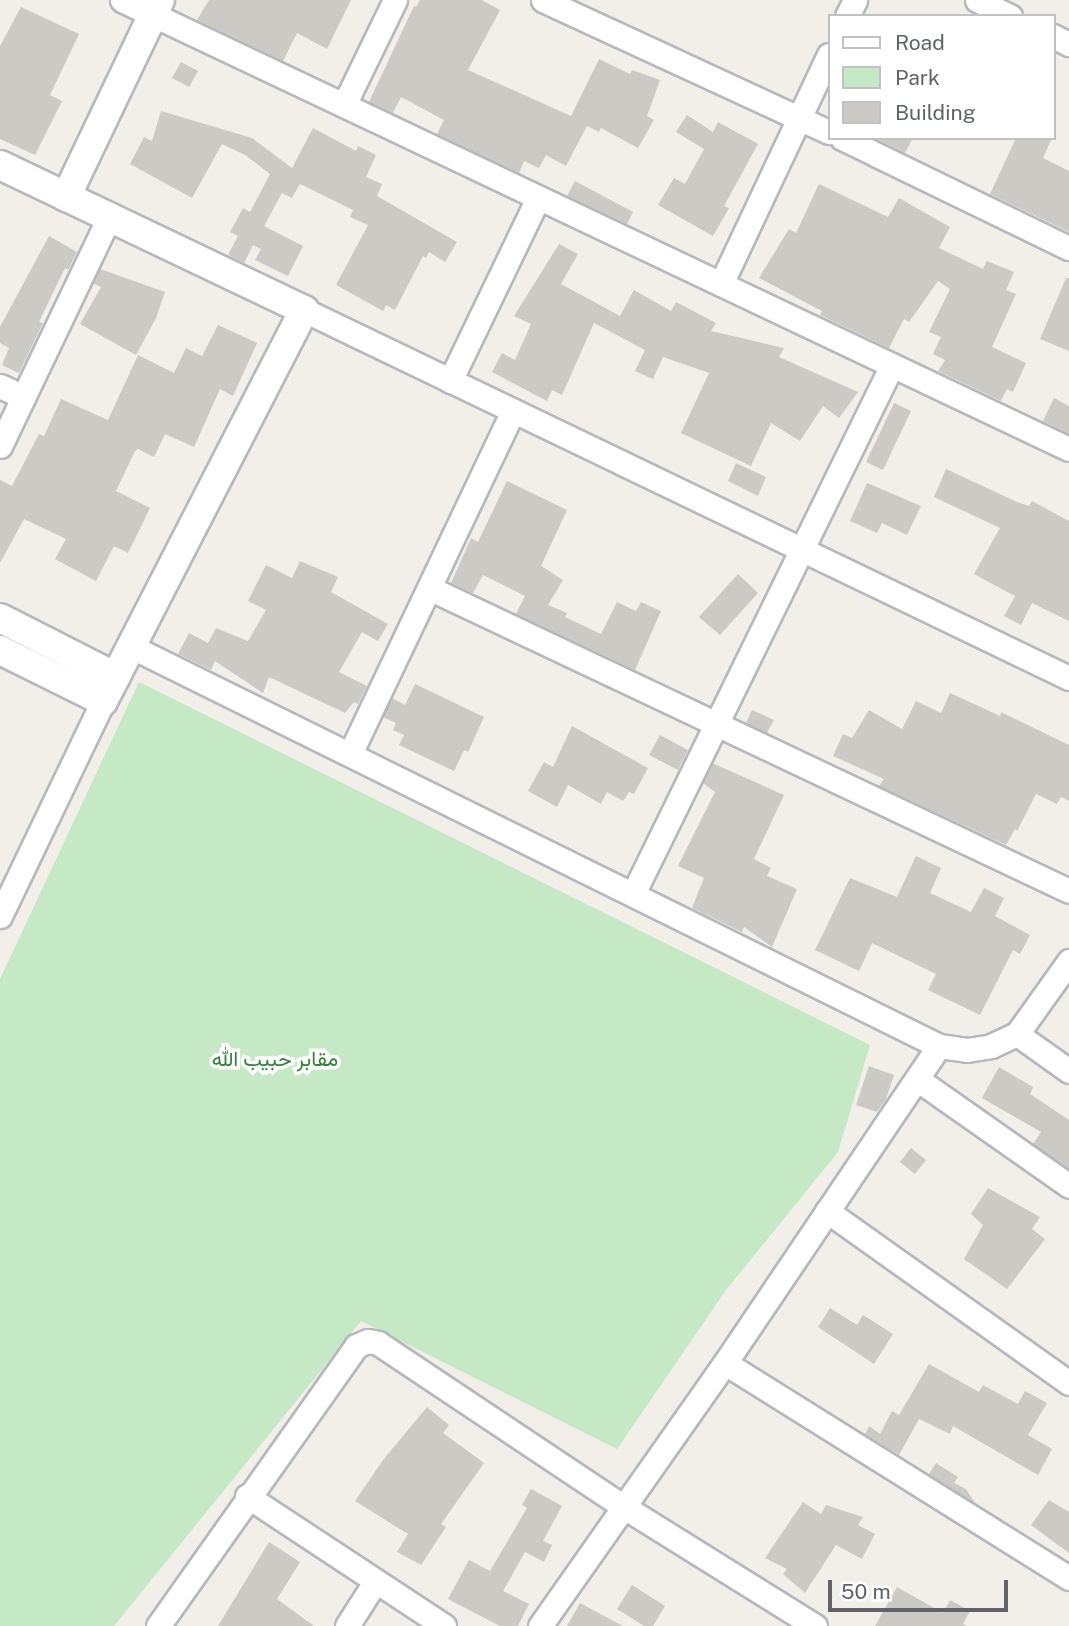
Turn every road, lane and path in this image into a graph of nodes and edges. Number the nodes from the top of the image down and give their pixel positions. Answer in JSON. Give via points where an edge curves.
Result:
{"nodes":[{"id":1,"x":122,"y":0,"type":"edge"},
{"id":2,"x":395,"y":0,"type":"edge"},
{"id":3,"x":543,"y":0,"type":"edge"},
{"id":4,"x":977,"y":0,"type":"edge"},
{"id":5,"x":156,"y":7,"type":"edge"},
{"id":6,"x":1006,"y":14,"type":"edge"},
{"id":7,"x":828,"y":57,"type":"edge"},
{"id":8,"x":344,"y":105,"type":"junction"},
{"id":9,"x":800,"y":118,"type":"junction"},
{"id":10,"x":828,"y":132,"type":"edge"},
{"id":11,"x":846,"y":140,"type":"edge"},
{"id":12,"x":0,"y":165,"type":"edge"},
{"id":13,"x":66,"y":197,"type":"junction"},
{"id":14,"x":538,"y":198,"type":"junction"},
{"id":15,"x":109,"y":217,"type":"junction"},
{"id":16,"x":1069,"y":248,"type":"edge"},
{"id":17,"x":721,"y":284,"type":"junction"},
{"id":18,"x":304,"y":310,"type":"junction"},
{"id":19,"x":892,"y":365,"type":"junction"},
{"id":20,"x":450,"y":381,"type":"junction"},
{"id":21,"x":0,"y":386,"type":"edge"},
{"id":22,"x":24,"y":397,"type":"junction"},
{"id":23,"x":513,"y":411,"type":"junction"},
{"id":24,"x":0,"y":446,"type":"edge"},
{"id":25,"x":1069,"y":449,"type":"edge"},
{"id":26,"x":801,"y":549,"type":"junction"},
{"id":27,"x":429,"y":588,"type":"junction"},
{"id":28,"x":0,"y":618,"type":"edge"},
{"id":29,"x":132,"y":647,"type":"junction"},
{"id":30,"x":0,"y":650,"type":"edge"},
{"id":31,"x":1069,"y":678,"type":"edge"},
{"id":32,"x":110,"y":689,"type":"junction"},
{"id":33,"x":716,"y":723,"type":"junction"},
{"id":34,"x":349,"y":754,"type":"junction"},
{"id":35,"x":1069,"y":891,"type":"edge"},
{"id":36,"x":633,"y":894,"type":"junction"},
{"id":37,"x":0,"y":916,"type":"edge"},
{"id":38,"x":1069,"y":961,"type":"edge"},
{"id":39,"x":1017,"y":1034,"type":"junction"},
{"id":40,"x":939,"y":1046,"type":"junction"},
{"id":41,"x":1069,"y":1072,"type":"edge"},
{"id":42,"x":916,"y":1079,"type":"junction"},
{"id":43,"x":1069,"y":1186,"type":"edge"},
{"id":44,"x":828,"y":1211,"type":"junction"},
{"id":45,"x":725,"y":1363,"type":"junction"},
{"id":46,"x":1069,"y":1383,"type":"edge"},
{"id":47,"x":247,"y":1496,"type":"junction"},
{"id":48,"x":624,"y":1507,"type":"junction"},
{"id":49,"x":1069,"y":1578,"type":"edge"},
{"id":50,"x":375,"y":1582,"type":"junction"},
{"id":51,"x":158,"y":1626,"type":"edge"},
{"id":52,"x":347,"y":1626,"type":"edge"},
{"id":53,"x":444,"y":1626,"type":"edge"},
{"id":54,"x":540,"y":1626,"type":"edge"},
{"id":55,"x":815,"y":1626,"type":"edge"}],
"edges":[{"from":1,"to":5,"type":"street"},
{"from":2,"to":8,"type":"street"},
{"from":3,"to":9,"type":"street"},
{"from":4,"to":6,"type":"street"},
{"from":5,"to":8,"type":"street"},
{"from":5,"to":13,"type":"street"},
{"from":7,"to":9,"type":"street"},
{"from":8,"to":14,"type":"street"},
{"from":9,"to":10,"type":"street"},
{"from":9,"to":17,"type":"street"},
{"from":11,"to":16,"type":"street"},
{"from":12,"to":13,"type":"street"},
{"from":13,"to":15,"type":"street"},
{"from":14,"to":17,"type":"street"},
{"from":14,"to":20,"type":"street"},
{"from":15,"to":18,"type":"street"},
{"from":15,"to":22,"type":"street"},
{"from":17,"to":19,"type":"street"},
{"from":18,"to":20,"type":"street"},
{"from":18,"to":29,"type":"street"},
{"from":19,"to":25,"type":"street"},
{"from":19,"to":26,"type":"street"},
{"from":20,"to":23,"type":"street"},
{"from":21,"to":22,"type":"street"},
{"from":22,"to":24,"type":"street"},
{"from":23,"to":26,"type":"street"},
{"from":23,"to":27,"type":"street"},
{"from":26,"to":31,"type":"street"},
{"from":26,"to":33,"type":"street"},
{"from":27,"to":33,"type":"street"},
{"from":27,"to":34,"type":"street"},
{"from":28,"to":32,"type":"street"},
{"from":29,"to":32,"type":"street"},
{"from":29,"to":34,"type":"street"},
{"from":30,"to":32,"type":"street"},
{"from":32,"to":37,"type":"street"},
{"from":33,"to":35,"type":"street"},
{"from":33,"to":36,"type":"street"},
{"from":34,"to":36,"type":"street"},
{"from":36,"to":40,"type":"street"},
{"from":38,"to":39,"type":"street"},
{"from":39,"to":40,"type":"street","via":[[991,1046],[967,1050]]},
{"from":39,"to":41,"type":"street"},
{"from":40,"to":42,"type":"street"},
{"from":42,"to":43,"type":"street"},
{"from":42,"to":44,"type":"street"},
{"from":44,"to":45,"type":"street"},
{"from":44,"to":46,"type":"street"},
{"from":45,"to":48,"type":"street"},
{"from":45,"to":49,"type":"street"},
{"from":47,"to":48,"type":"street","via":[[356,1346],[368,1341],[378,1343]]},
{"from":47,"to":50,"type":"street"},
{"from":47,"to":51,"type":"street"},
{"from":48,"to":54,"type":"street"},
{"from":48,"to":55,"type":"street"},
{"from":50,"to":52,"type":"street"},
{"from":50,"to":53,"type":"street"}]}
